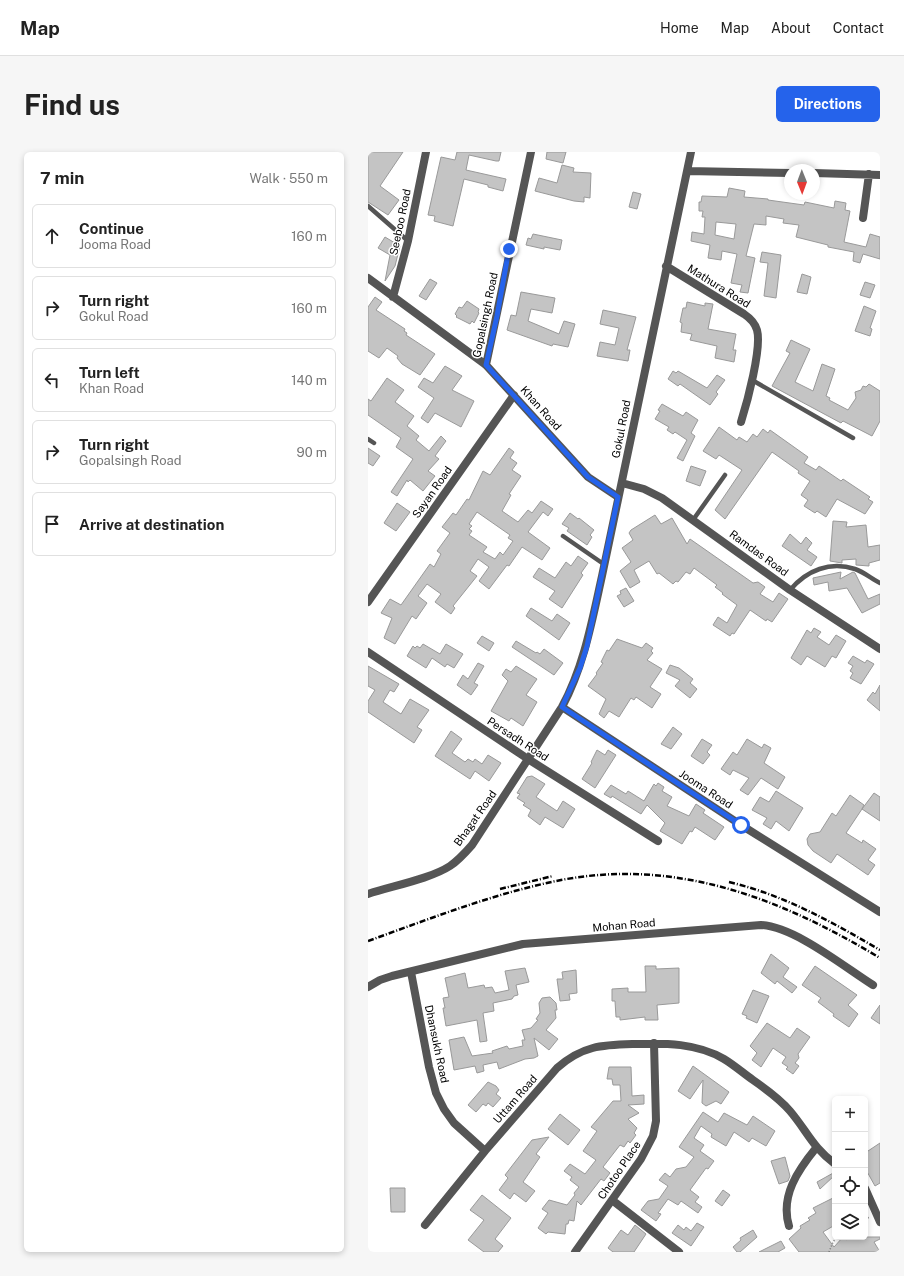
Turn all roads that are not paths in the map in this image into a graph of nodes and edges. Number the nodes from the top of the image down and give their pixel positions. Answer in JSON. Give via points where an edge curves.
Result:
{"nodes":[{"id":1,"x":426,"y":152,"type":"edge"},
{"id":2,"x":531,"y":152,"type":"edge"},
{"id":3,"x":690,"y":152,"type":"edge"},
{"id":4,"x":686,"y":171,"type":"junction"},
{"id":5,"x":784,"y":173,"type":"edge"},
{"id":6,"x":820,"y":173,"type":"edge"},
{"id":7,"x":870,"y":174,"type":"junction"},
{"id":8,"x":880,"y":175,"type":"edge"},
{"id":9,"x":368,"y":206,"type":"edge"},
{"id":10,"x":863,"y":218,"type":"dead end"},
{"id":11,"x":408,"y":241,"type":"junction"},
{"id":12,"x":666,"y":266,"type":"junction"},
{"id":13,"x":368,"y":278,"type":"edge"},
{"id":14,"x":393,"y":297,"type":"junction"},
{"id":15,"x":486,"y":365,"type":"junction"},
{"id":16,"x":752,"y":380,"type":"junction"},
{"id":17,"x":514,"y":395,"type":"junction"},
{"id":18,"x":741,"y":422,"type":"dead end"},
{"id":19,"x":853,"y":438,"type":"dead end"},
{"id":20,"x":368,"y":439,"type":"edge"},
{"id":21,"x":374,"y":443,"type":"dead end"},
{"id":22,"x":725,"y":475,"type":"dead end"},
{"id":23,"x":622,"y":483,"type":"junction"},
{"id":24,"x":618,"y":497,"type":"junction"},
{"id":25,"x":693,"y":520,"type":"junction"},
{"id":26,"x":563,"y":536,"type":"dead end"},
{"id":27,"x":605,"y":565,"type":"junction"},
{"id":28,"x":880,"y":583,"type":"edge"},
{"id":29,"x":790,"y":590,"type":"junction"},
{"id":30,"x":368,"y":602,"type":"edge"},
{"id":31,"x":880,"y":649,"type":"edge"},
{"id":32,"x":368,"y":652,"type":"edge"},
{"id":33,"x":562,"y":707,"type":"junction"},
{"id":34,"x":528,"y":759,"type":"junction"},
{"id":35,"x":658,"y":841,"type":"dead end"},
{"id":36,"x":368,"y":894,"type":"edge"},
{"id":37,"x":880,"y":912,"type":"edge"},
{"id":38,"x":411,"y":972,"type":"junction"},
{"id":39,"x":873,"y":985,"type":"dead end"},
{"id":40,"x":368,"y":987,"type":"edge"},
{"id":41,"x":654,"y":1043,"type":"junction"},
{"id":42,"x":816,"y":1148,"type":"junction"},
{"id":43,"x":485,"y":1151,"type":"junction"},
{"id":44,"x":832,"y":1161,"type":"edge"},
{"id":45,"x":868,"y":1195,"type":"edge"},
{"id":46,"x":612,"y":1200,"type":"junction"},
{"id":47,"x":880,"y":1222,"type":"edge"},
{"id":48,"x":425,"y":1225,"type":"dead end"},
{"id":49,"x":789,"y":1226,"type":"dead end"},
{"id":50,"x":576,"y":1252,"type":"edge"},
{"id":51,"x":679,"y":1252,"type":"edge"}],
"edges":[{"from":1,"to":11,"type":"street","name":"Seeboo Road"},
{"from":2,"to":15,"type":"street","name":"Gopalsingh Road"},
{"from":3,"to":4,"type":"street","name":"Gokul Road"},
{"from":4,"to":5,"type":"street"},
{"from":4,"to":12,"type":"street","name":"Gokul Road"},
{"from":6,"to":7,"type":"street"},
{"from":7,"to":8,"type":"street"},
{"from":7,"to":10,"type":"street"},
{"from":9,"to":11,"type":"lane"},
{"from":11,"to":14,"type":"street","name":"Seeboo Road"},
{"from":12,"to":16,"type":"street","name":"Mathura Road","via":[[744,314],[755,324],[758,336]]},
{"from":12,"to":23,"type":"street","name":"Gokul Road"},
{"from":13,"to":14,"type":"street","name":"Khan Road"},
{"from":14,"to":15,"type":"street","name":"Khan Road"},
{"from":15,"to":17,"type":"street","name":"Khan Road"},
{"from":16,"to":18,"type":"street","name":"Mathura Road"},
{"from":16,"to":19,"type":"lane"},
{"from":17,"to":24,"type":"street","name":"Khan Road","via":[[588,477]]},
{"from":17,"to":30,"type":"street","name":"Sayan Road"},
{"from":20,"to":21,"type":"lane"},
{"from":22,"to":25,"type":"lane"},
{"from":23,"to":24,"type":"street","name":"Gokul Road"},
{"from":23,"to":25,"type":"street","name":"Ramdas Road","via":[[644,489]]},
{"from":24,"to":27,"type":"street","name":"Gokul Road"},
{"from":25,"to":29,"type":"street","name":"Ramdas Road"},
{"from":26,"to":27,"type":"lane"},
{"from":27,"to":33,"type":"street","name":"Gokul Road","via":[[582,661]]},
{"from":28,"to":29,"type":"lane","via":[[856,570],[828,566],[815,569]]},
{"from":29,"to":31,"type":"street","name":"Ramdas Road"},
{"from":32,"to":34,"type":"street","name":"Persadh Road"},
{"from":33,"to":34,"type":"street","name":"Bhagat Road"},
{"from":33,"to":37,"type":"street","name":"Jooma Road","via":[[741,825]]},
{"from":34,"to":35,"type":"street","name":"Persadh Road"},
{"from":34,"to":36,"type":"street","name":"Bhagat Road","via":[[472,845],[460,858],[449,867],[433,874]]},
{"from":38,"to":39,"type":"street","name":"Mohan Road","via":[[523,944],[761,925],[792,933]]},
{"from":38,"to":40,"type":"street","name":"Mohan Road","via":[[380,980]]},
{"from":38,"to":43,"type":"street","name":"Dhansukh Road","via":[[436,1093],[454,1122]]},
{"from":41,"to":42,"type":"street","name":"Uttam Road","via":[[673,1043],[698,1048],[723,1058],[790,1110]]},
{"from":41,"to":43,"type":"street","name":"Uttam Road","via":[[599,1046],[582,1050],[568,1058]]},
{"from":41,"to":46,"type":"street","name":"Chotoo Place","via":[[656,1120],[653,1136],[641,1159]]},
{"from":42,"to":44,"type":"street","name":"Uttam Road"},
{"from":42,"to":49,"type":"street","via":[[802,1164],[788,1196],[785,1213]]},
{"from":43,"to":48,"type":"street","name":"Uttam Road"},
{"from":45,"to":47,"type":"street"},
{"from":46,"to":50,"type":"street","name":"Chotoo Place"},
{"from":46,"to":51,"type":"street"}]}
